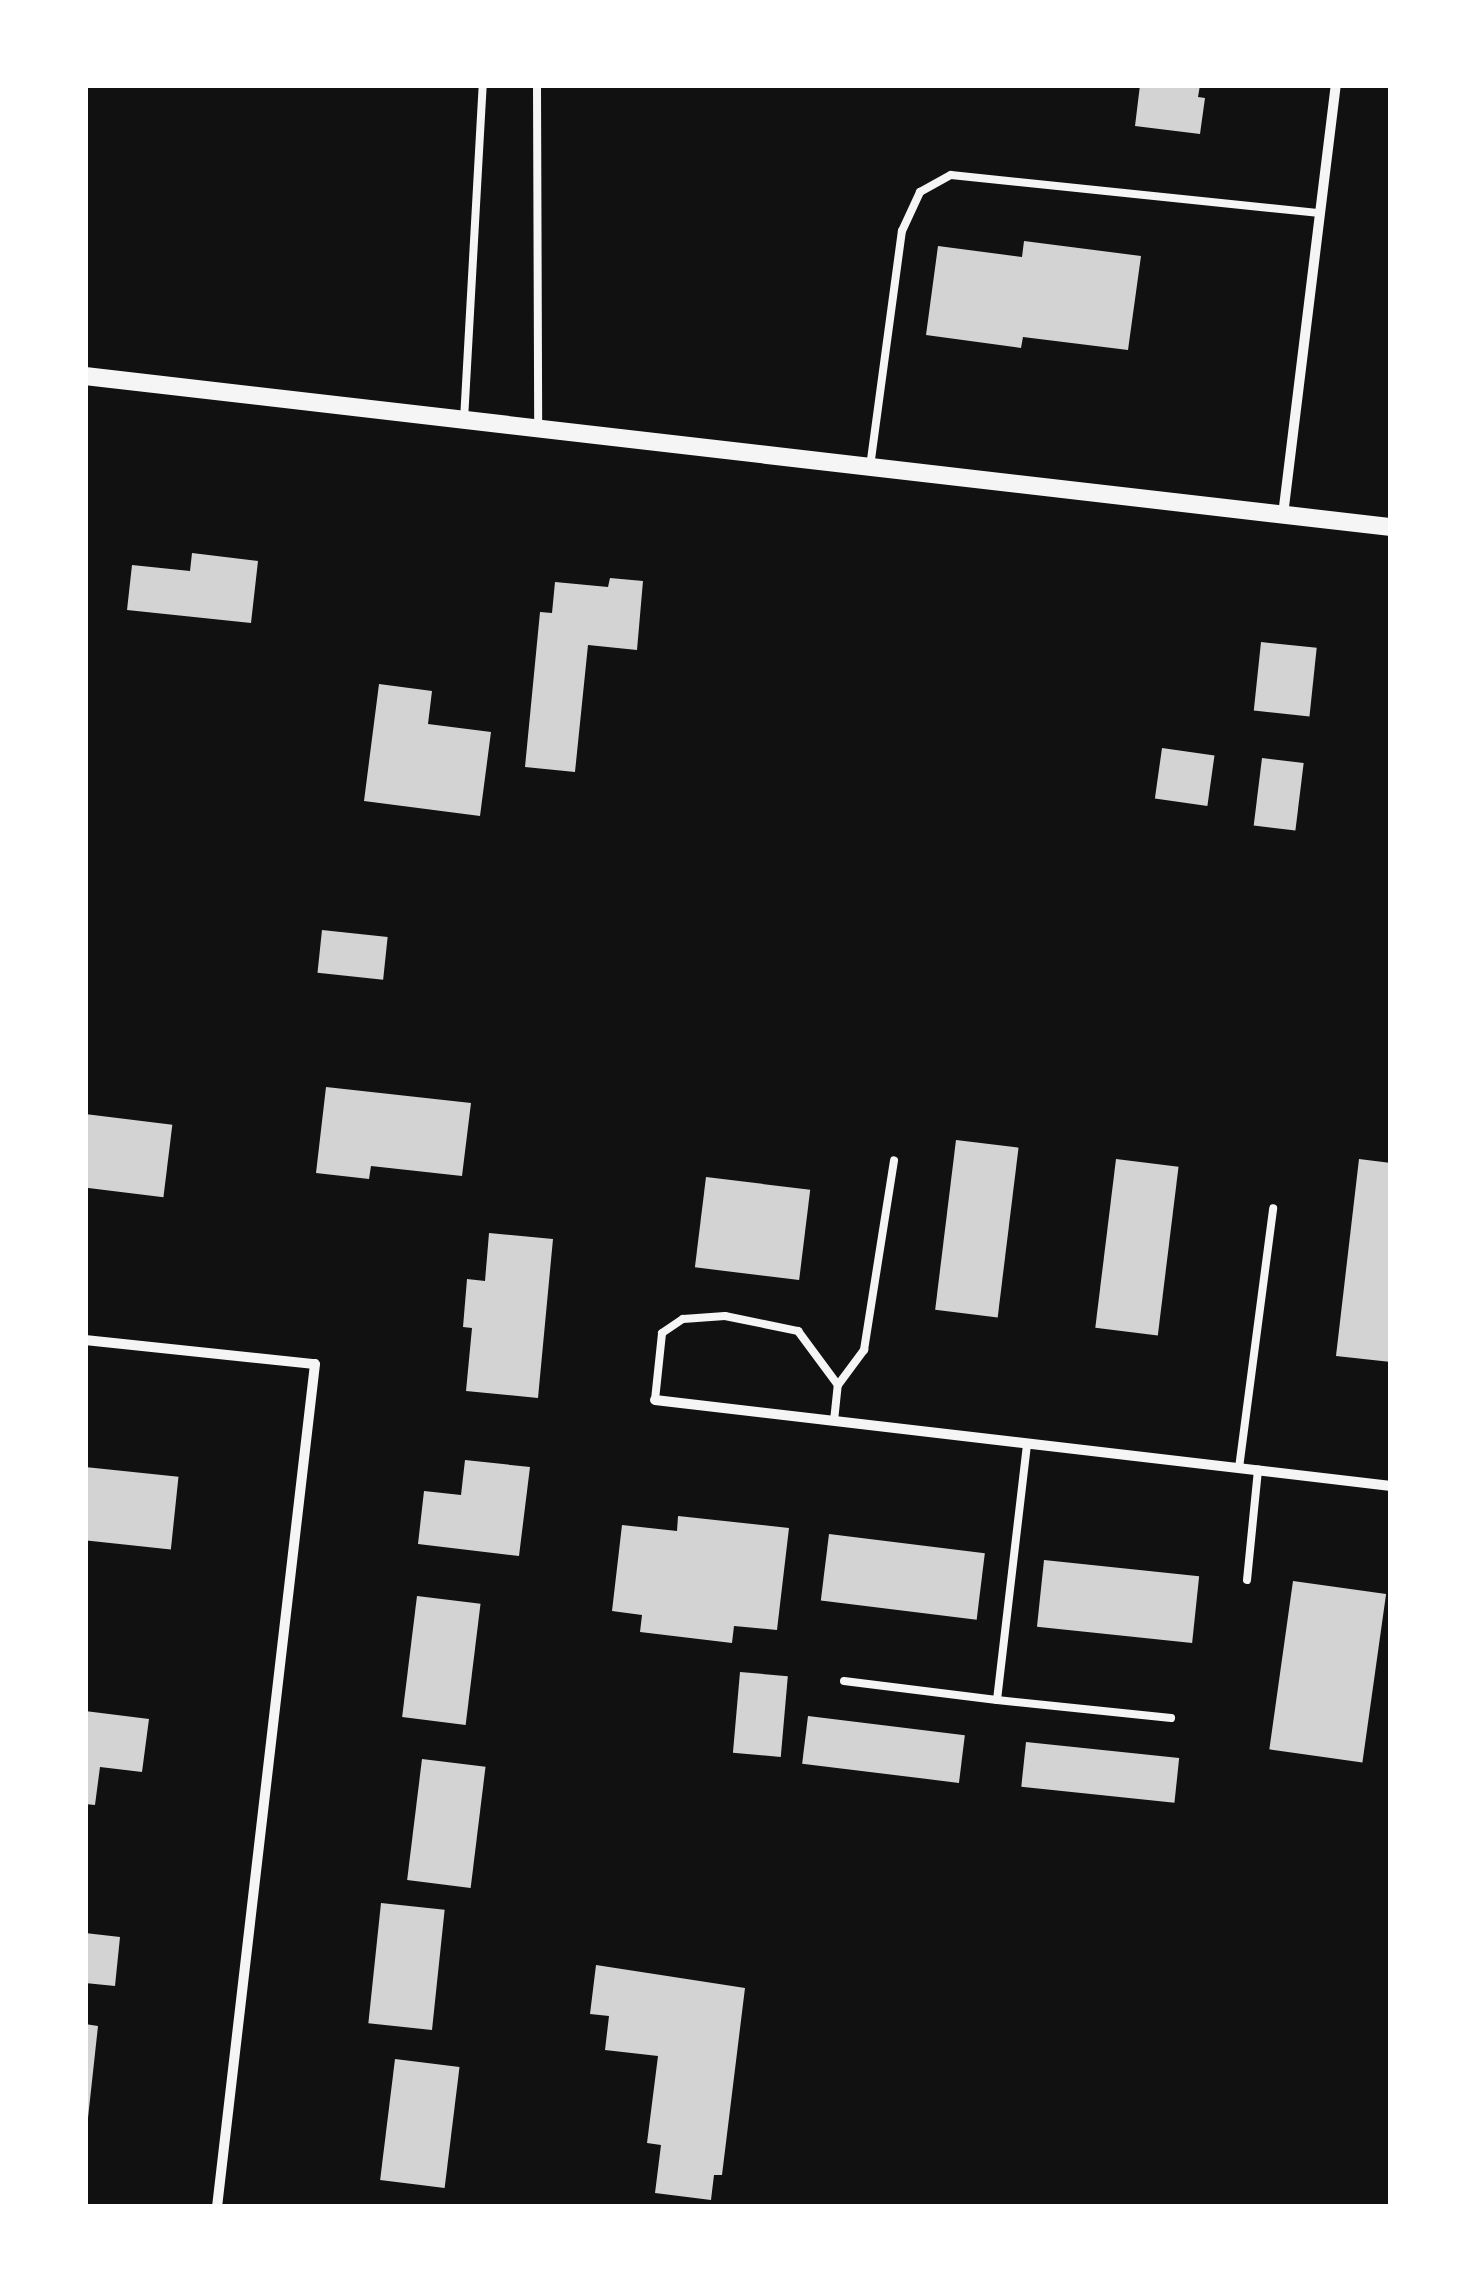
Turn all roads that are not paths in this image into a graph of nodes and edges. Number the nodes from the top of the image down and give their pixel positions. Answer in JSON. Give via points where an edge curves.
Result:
{"nodes":[{"id":1,"x":483,"y":85,"type":"edge"},
{"id":2,"x":537,"y":85,"type":"edge"},
{"id":3,"x":1336,"y":85,"type":"edge"},
{"id":4,"x":1320,"y":213,"type":"junction"},
{"id":5,"x":85,"y":376,"type":"edge"},
{"id":6,"x":464,"y":420,"type":"junction"},
{"id":7,"x":538,"y":429,"type":"junction"},
{"id":8,"x":870,"y":467,"type":"junction"},
{"id":9,"x":1282,"y":515,"type":"junction"},
{"id":10,"x":1391,"y":527,"type":"edge"},
{"id":11,"x":894,"y":1160,"type":"dead end"},
{"id":12,"x":1273,"y":1208,"type":"dead end"},
{"id":13,"x":85,"y":1340,"type":"edge"},
{"id":14,"x":838,"y":1385,"type":"junction"},
{"id":15,"x":655,"y":1400,"type":"joint"},
{"id":16,"x":834,"y":1421,"type":"junction"},
{"id":17,"x":1027,"y":1444,"type":"junction"},
{"id":18,"x":1239,"y":1468,"type":"junction"},
{"id":19,"x":1258,"y":1470,"type":"junction"},
{"id":20,"x":1391,"y":1486,"type":"edge"},
{"id":21,"x":1247,"y":1580,"type":"dead end"},
{"id":22,"x":844,"y":1682,"type":"dead end"},
{"id":23,"x":998,"y":1700,"type":"junction"},
{"id":24,"x":1171,"y":1718,"type":"dead end"},
{"id":25,"x":217,"y":2207,"type":"edge"}],
"edges":[{"from":1,"to":6,"type":"lane"},
{"from":2,"to":7,"type":"lane"},
{"from":3,"to":4,"type":"street"},
{"from":4,"to":8,"type":"lane","via":[[951,175],[920,192],[902,231]]},
{"from":4,"to":9,"type":"street"},
{"from":5,"to":6,"type":"street"},
{"from":6,"to":7,"type":"street"},
{"from":7,"to":8,"type":"street"},
{"from":8,"to":9,"type":"street"},
{"from":9,"to":10,"type":"street"},
{"from":11,"to":14,"type":"lane","via":[[864,1350]]},
{"from":12,"to":18,"type":"lane"},
{"from":13,"to":25,"type":"street","via":[[315,1364]]},
{"from":14,"to":15,"type":"lane","via":[[798,1331],[725,1316],[697,1318],[662,1333]]},
{"from":14,"to":16,"type":"lane"},
{"from":15,"to":16,"type":"street"},
{"from":16,"to":17,"type":"street"},
{"from":17,"to":18,"type":"street"},
{"from":17,"to":23,"type":"lane"},
{"from":18,"to":19,"type":"street"},
{"from":19,"to":20,"type":"street"},
{"from":19,"to":21,"type":"lane"},
{"from":22,"to":23,"type":"lane"},
{"from":23,"to":24,"type":"lane"}]}
